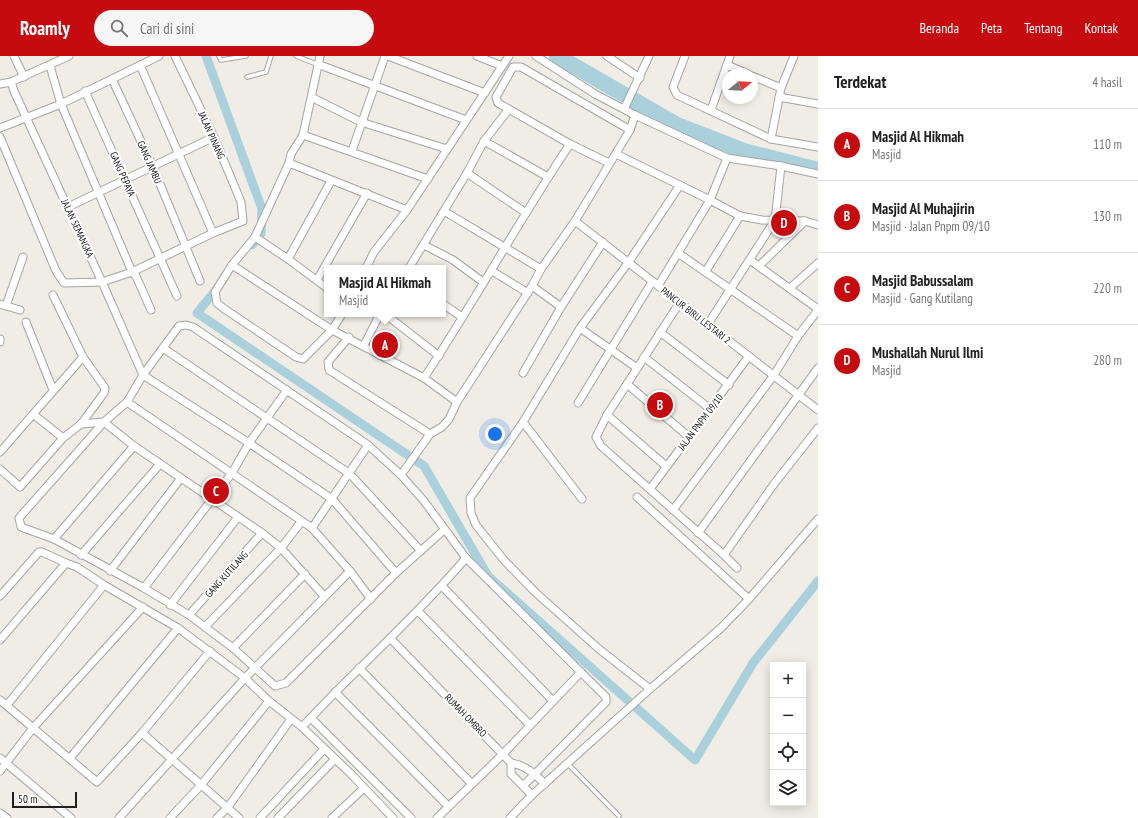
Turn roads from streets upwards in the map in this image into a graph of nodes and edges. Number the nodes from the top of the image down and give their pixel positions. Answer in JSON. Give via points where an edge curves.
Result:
{"nodes":[{"id":1,"x":14,"y":56,"type":"edge"},
{"id":2,"x":68,"y":56,"type":"edge"},
{"id":3,"x":160,"y":56,"type":"edge"},
{"id":4,"x":175,"y":56,"type":"edge"},
{"id":5,"x":320,"y":56,"type":"edge"},
{"id":6,"x":387,"y":56,"type":"edge"},
{"id":7,"x":477,"y":56,"type":"edge"},
{"id":8,"x":509,"y":56,"type":"edge"},
{"id":9,"x":536,"y":56,"type":"edge"},
{"id":10,"x":607,"y":56,"type":"edge"},
{"id":11,"x":649,"y":56,"type":"edge"},
{"id":12,"x":684,"y":56,"type":"edge"},
{"id":13,"x":730,"y":56,"type":"edge"},
{"id":14,"x":794,"y":56,"type":"edge"},
{"id":15,"x":56,"y":58,"type":"edge"},
{"id":16,"x":140,"y":65,"type":"junction"},
{"id":17,"x":320,"y":65,"type":"junction"},
{"id":18,"x":727,"y":65,"type":"junction"},
{"id":19,"x":50,"y":66,"type":"junction"},
{"id":20,"x":502,"y":66,"type":"junction"},
{"id":21,"x":734,"y":68,"type":"edge"},
{"id":22,"x":24,"y":77,"type":"junction"},
{"id":23,"x":758,"y":78,"type":"edge"},
{"id":24,"x":112,"y":79,"type":"junction"},
{"id":25,"x":638,"y":80,"type":"junction"},
{"id":26,"x":11,"y":82,"type":"junction"},
{"id":27,"x":0,"y":84,"type":"edge"},
{"id":28,"x":375,"y":85,"type":"junction"},
{"id":29,"x":781,"y":88,"type":"junction"},
{"id":30,"x":85,"y":91,"type":"junction"},
{"id":31,"x":485,"y":93,"type":"junction"},
{"id":32,"x":779,"y":97,"type":"junction"},
{"id":33,"x":313,"y":98,"type":"junction"},
{"id":34,"x":61,"y":104,"type":"junction"},
{"id":35,"x":818,"y":104,"type":"edge"},
{"id":36,"x":625,"y":105,"type":"junction"},
{"id":37,"x":509,"y":109,"type":"junction"},
{"id":38,"x":711,"y":110,"type":"junction"},
{"id":39,"x":635,"y":115,"type":"junction"},
{"id":40,"x":26,"y":116,"type":"junction"},
{"id":41,"x":466,"y":120,"type":"junction"},
{"id":42,"x":361,"y":122,"type":"junction"},
{"id":43,"x":0,"y":128,"type":"edge"},
{"id":44,"x":630,"y":130,"type":"junction"},
{"id":45,"x":303,"y":135,"type":"junction"},
{"id":46,"x":0,"y":137,"type":"edge"},
{"id":47,"x":214,"y":137,"type":"junction"},
{"id":48,"x":771,"y":139,"type":"junction"},
{"id":49,"x":484,"y":141,"type":"junction"},
{"id":50,"x":570,"y":144,"type":"junction"},
{"id":51,"x":818,"y":147,"type":"edge"},
{"id":52,"x":447,"y":149,"type":"junction"},
{"id":53,"x":352,"y":150,"type":"junction"},
{"id":54,"x":616,"y":154,"type":"junction"},
{"id":55,"x":178,"y":155,"type":"junction"},
{"id":56,"x":727,"y":158,"type":"junction"},
{"id":57,"x":290,"y":163,"type":"junction"},
{"id":58,"x":609,"y":163,"type":"junction"},
{"id":59,"x":781,"y":166,"type":"junction"},
{"id":60,"x":153,"y":167,"type":"junction"},
{"id":61,"x":467,"y":173,"type":"junction"},
{"id":62,"x":818,"y":174,"type":"edge"},
{"id":63,"x":548,"y":177,"type":"junction"},
{"id":64,"x":428,"y":179,"type":"junction"},
{"id":65,"x":126,"y":180,"type":"junction"},
{"id":66,"x":331,"y":181,"type":"junction"},
{"id":67,"x":680,"y":185,"type":"junction"},
{"id":68,"x":99,"y":192,"type":"junction"},
{"id":69,"x":367,"y":193,"type":"junction"},
{"id":70,"x":710,"y":200,"type":"junction"},
{"id":71,"x":68,"y":208,"type":"junction"},
{"id":72,"x":407,"y":210,"type":"junction"},
{"id":73,"x":444,"y":211,"type":"junction"},
{"id":74,"x":526,"y":213,"type":"junction"},
{"id":75,"x":740,"y":216,"type":"junction"},
{"id":76,"x":775,"y":220,"type":"junction"},
{"id":77,"x":575,"y":221,"type":"junction"},
{"id":78,"x":804,"y":221,"type":"junction"},
{"id":79,"x":818,"y":224,"type":"edge"},
{"id":80,"x":213,"y":233,"type":"junction"},
{"id":81,"x":255,"y":237,"type":"junction"},
{"id":82,"x":602,"y":242,"type":"junction"},
{"id":83,"x":424,"y":245,"type":"junction"},
{"id":84,"x":185,"y":247,"type":"junction"},
{"id":85,"x":506,"y":247,"type":"junction"},
{"id":86,"x":678,"y":253,"type":"junction"},
{"id":87,"x":23,"y":257,"type":"dead end"},
{"id":88,"x":159,"y":258,"type":"junction"},
{"id":89,"x":288,"y":258,"type":"junction"},
{"id":90,"x":750,"y":260,"type":"junction"},
{"id":91,"x":628,"y":263,"type":"junction"},
{"id":92,"x":818,"y":263,"type":"edge"},
{"id":93,"x":232,"y":265,"type":"junction"},
{"id":94,"x":326,"y":265,"type":"edge"},
{"id":95,"x":368,"y":265,"type":"edge"},
{"id":96,"x":411,"y":265,"type":"edge"},
{"id":97,"x":759,"y":266,"type":"junction"},
{"id":98,"x":324,"y":268,"type":"edge"},
{"id":99,"x":541,"y":269,"type":"junction"},
{"id":100,"x":492,"y":271,"type":"junction"},
{"id":101,"x":132,"y":272,"type":"junction"},
{"id":102,"x":706,"y":272,"type":"junction"},
{"id":103,"x":317,"y":280,"type":"junction"},
{"id":104,"x":200,"y":281,"type":"dead end"},
{"id":105,"x":102,"y":282,"type":"junction"},
{"id":106,"x":483,"y":282,"type":"junction"},
{"id":107,"x":655,"y":284,"type":"junction"},
{"id":108,"x":324,"y":286,"type":"edge"},
{"id":109,"x":532,"y":286,"type":"junction"},
{"id":110,"x":790,"y":288,"type":"junction"},
{"id":111,"x":730,"y":290,"type":"junction"},
{"id":112,"x":528,"y":293,"type":"junction"},
{"id":113,"x":53,"y":295,"type":"dead end"},
{"id":114,"x":177,"y":296,"type":"dead end"},
{"id":115,"x":680,"y":302,"type":"junction"},
{"id":116,"x":3,"y":305,"type":"edge"},
{"id":117,"x":446,"y":306,"type":"edge"},
{"id":118,"x":561,"y":307,"type":"junction"},
{"id":119,"x":20,"y":310,"type":"dead end"},
{"id":120,"x":151,"y":310,"type":"dead end"},
{"id":121,"x":818,"y":310,"type":"edge"},
{"id":122,"x":340,"y":317,"type":"edge"},
{"id":123,"x":378,"y":317,"type":"edge"},
{"id":124,"x":389,"y":317,"type":"edge"},
{"id":125,"x":462,"y":317,"type":"junction"},
{"id":126,"x":26,"y":322,"type":"dead end"},
{"id":127,"x":708,"y":324,"type":"junction"},
{"id":128,"x":580,"y":328,"type":"junction"},
{"id":129,"x":332,"y":330,"type":"junction"},
{"id":130,"x":660,"y":332,"type":"junction"},
{"id":131,"x":798,"y":336,"type":"junction"},
{"id":132,"x":348,"y":337,"type":"junction"},
{"id":133,"x":0,"y":339,"type":"edge"},
{"id":134,"x":0,"y":342,"type":"edge"},
{"id":135,"x":364,"y":346,"type":"junction"},
{"id":136,"x":163,"y":348,"type":"junction"},
{"id":137,"x":610,"y":350,"type":"junction"},
{"id":138,"x":83,"y":356,"type":"junction"},
{"id":139,"x":438,"y":356,"type":"junction"},
{"id":140,"x":749,"y":356,"type":"junction"},
{"id":141,"x":644,"y":357,"type":"junction"},
{"id":142,"x":636,"y":368,"type":"junction"},
{"id":143,"x":818,"y":368,"type":"edge"},
{"id":144,"x":523,"y":373,"type":"dead end"},
{"id":145,"x":143,"y":375,"type":"junction"},
{"id":146,"x":774,"y":375,"type":"junction"},
{"id":147,"x":424,"y":378,"type":"junction"},
{"id":148,"x":627,"y":384,"type":"junction"},
{"id":149,"x":729,"y":385,"type":"junction"},
{"id":150,"x":53,"y":390,"type":"junction"},
{"id":151,"x":287,"y":390,"type":"junction"},
{"id":152,"x":800,"y":394,"type":"junction"},
{"id":153,"x":126,"y":402,"type":"junction"},
{"id":154,"x":457,"y":402,"type":"junction"},
{"id":155,"x":578,"y":403,"type":"dead end"},
{"id":156,"x":709,"y":408,"type":"junction"},
{"id":157,"x":818,"y":410,"type":"edge"},
{"id":158,"x":33,"y":414,"type":"junction"},
{"id":159,"x":607,"y":415,"type":"junction"},
{"id":160,"x":268,"y":420,"type":"junction"},
{"id":161,"x":104,"y":422,"type":"junction"},
{"id":162,"x":523,"y":422,"type":"junction"},
{"id":163,"x":81,"y":424,"type":"junction"},
{"id":164,"x":818,"y":428,"type":"edge"},
{"id":165,"x":430,"y":434,"type":"junction"},
{"id":166,"x":689,"y":437,"type":"junction"},
{"id":167,"x":63,"y":438,"type":"junction"},
{"id":168,"x":249,"y":443,"type":"junction"},
{"id":169,"x":368,"y":445,"type":"junction"},
{"id":170,"x":134,"y":446,"type":"junction"},
{"id":171,"x":0,"y":452,"type":"edge"},
{"id":172,"x":160,"y":464,"type":"junction"},
{"id":173,"x":666,"y":466,"type":"junction"},
{"id":174,"x":0,"y":469,"type":"edge"},
{"id":175,"x":232,"y":473,"type":"junction"},
{"id":176,"x":350,"y":474,"type":"junction"},
{"id":177,"x":401,"y":475,"type":"junction"},
{"id":178,"x":181,"y":478,"type":"junction"},
{"id":179,"x":650,"y":489,"type":"junction"},
{"id":180,"x":637,"y":497,"type":"dead end"},
{"id":181,"x":213,"y":499,"type":"junction"},
{"id":182,"x":332,"y":499,"type":"junction"},
{"id":183,"x":582,"y":499,"type":"dead end"},
{"id":184,"x":673,"y":510,"type":"junction"},
{"id":185,"x":238,"y":517,"type":"junction"},
{"id":186,"x":818,"y":519,"type":"edge"},
{"id":187,"x":301,"y":522,"type":"junction"},
{"id":188,"x":312,"y":528,"type":"junction"},
{"id":189,"x":444,"y":530,"type":"junction"},
{"id":190,"x":262,"y":533,"type":"junction"},
{"id":191,"x":698,"y":533,"type":"junction"},
{"id":192,"x":54,"y":539,"type":"junction"},
{"id":193,"x":281,"y":548,"type":"junction"},
{"id":194,"x":421,"y":551,"type":"junction"},
{"id":195,"x":81,"y":555,"type":"junction"},
{"id":196,"x":724,"y":555,"type":"junction"},
{"id":197,"x":466,"y":558,"type":"junction"},
{"id":198,"x":66,"y":563,"type":"junction"},
{"id":199,"x":737,"y":568,"type":"dead end"},
{"id":200,"x":110,"y":571,"type":"junction"},
{"id":201,"x":350,"y":571,"type":"junction"},
{"id":202,"x":396,"y":573,"type":"junction"},
{"id":203,"x":304,"y":574,"type":"junction"},
{"id":204,"x":104,"y":585,"type":"junction"},
{"id":205,"x":442,"y":586,"type":"junction"},
{"id":206,"x":144,"y":588,"type":"junction"},
{"id":207,"x":0,"y":596,"type":"edge"},
{"id":208,"x":324,"y":596,"type":"junction"},
{"id":209,"x":371,"y":599,"type":"junction"},
{"id":210,"x":749,"y":599,"type":"junction"},
{"id":211,"x":170,"y":605,"type":"junction"},
{"id":212,"x":144,"y":607,"type":"junction"},
{"id":213,"x":418,"y":611,"type":"junction"},
{"id":214,"x":189,"y":615,"type":"junction"},
{"id":215,"x":205,"y":627,"type":"junction"},
{"id":216,"x":178,"y":628,"type":"junction"},
{"id":217,"x":391,"y":639,"type":"junction"},
{"id":218,"x":0,"y":640,"type":"edge"},
{"id":219,"x":233,"y":648,"type":"junction"},
{"id":220,"x":210,"y":651,"type":"junction"},
{"id":221,"x":255,"y":668,"type":"junction"},
{"id":222,"x":359,"y":668,"type":"junction"},
{"id":223,"x":581,"y":672,"type":"junction"},
{"id":224,"x":245,"y":678,"type":"junction"},
{"id":225,"x":650,"y":689,"type":"junction"},
{"id":226,"x":335,"y":692,"type":"junction"},
{"id":227,"x":0,"y":700,"type":"edge"},
{"id":228,"x":269,"y":701,"type":"junction"},
{"id":229,"x":553,"y":701,"type":"junction"},
{"id":230,"x":6,"y":705,"type":"junction"},
{"id":231,"x":311,"y":718,"type":"junction"},
{"id":232,"x":291,"y":719,"type":"junction"},
{"id":233,"x":530,"y":725,"type":"junction"},
{"id":234,"x":302,"y":727,"type":"junction"},
{"id":235,"x":33,"y":728,"type":"junction"},
{"id":236,"x":142,"y":733,"type":"junction"},
{"id":237,"x":324,"y":749,"type":"junction"},
{"id":238,"x":503,"y":754,"type":"junction"},
{"id":239,"x":0,"y":758,"type":"edge"},
{"id":240,"x":70,"y":758,"type":"junction"},
{"id":241,"x":335,"y":759,"type":"junction"},
{"id":242,"x":172,"y":760,"type":"junction"},
{"id":243,"x":511,"y":763,"type":"junction"},
{"id":244,"x":6,"y":764,"type":"junction"},
{"id":245,"x":0,"y":771,"type":"edge"},
{"id":246,"x":535,"y":774,"type":"junction"},
{"id":247,"x":471,"y":783,"type":"junction"},
{"id":248,"x":544,"y":784,"type":"junction"},
{"id":249,"x":201,"y":785,"type":"junction"},
{"id":250,"x":523,"y":786,"type":"junction"},
{"id":251,"x":364,"y":788,"type":"junction"},
{"id":252,"x":532,"y":795,"type":"junction"},
{"id":253,"x":448,"y":806,"type":"junction"},
{"id":254,"x":228,"y":807,"type":"junction"},
{"id":255,"x":0,"y":812,"type":"edge"},
{"id":256,"x":389,"y":817,"type":"edge"},
{"id":257,"x":515,"y":817,"type":"edge"},
{"id":258,"x":7,"y":818,"type":"edge"},
{"id":259,"x":71,"y":818,"type":"edge"},
{"id":260,"x":119,"y":818,"type":"edge"},
{"id":261,"x":170,"y":818,"type":"edge"},
{"id":262,"x":217,"y":818,"type":"edge"},
{"id":263,"x":239,"y":818,"type":"edge"},
{"id":264,"x":260,"y":818,"type":"edge"},
{"id":265,"x":278,"y":818,"type":"edge"},
{"id":266,"x":332,"y":818,"type":"edge"},
{"id":267,"x":411,"y":818,"type":"edge"},
{"id":268,"x":437,"y":818,"type":"edge"}],
"edges":[{"from":1,"to":22,"type":"street"},
{"from":2,"to":15,"type":"street"},
{"from":3,"to":16,"type":"street"},
{"from":4,"to":47,"type":"street","name":"JALAN PINANG"},
{"from":5,"to":17,"type":"street"},
{"from":6,"to":28,"type":"street"},
{"from":6,"to":31,"type":"street"},
{"from":7,"to":20,"type":"street"},
{"from":8,"to":20,"type":"street"},
{"from":9,"to":36,"type":"street","via":[[595,94]]},
{"from":10,"to":25,"type":"street"},
{"from":11,"to":25,"type":"street"},
{"from":12,"to":38,"type":"street","via":[[673,87],[677,96]]},
{"from":13,"to":18,"type":"street"},
{"from":14,"to":29,"type":"street"},
{"from":15,"to":19,"type":"street"},
{"from":16,"to":24,"type":"street"},
{"from":16,"to":55,"type":"street"},
{"from":17,"to":28,"type":"street"},
{"from":17,"to":33,"type":"street"},
{"from":18,"to":21,"type":"street"},
{"from":18,"to":38,"type":"street"},
{"from":19,"to":22,"type":"street"},
{"from":19,"to":34,"type":"street"},
{"from":20,"to":31,"type":"street"},
{"from":22,"to":26,"type":"street"},
{"from":23,"to":29,"type":"street"},
{"from":24,"to":30,"type":"street"},
{"from":24,"to":60,"type":"street","name":"GANG JAMBU"},
{"from":25,"to":36,"type":"street"},
{"from":26,"to":27,"type":"street"},
{"from":26,"to":40,"type":"street","name":"JALAN SEMANGKA"},
{"from":28,"to":41,"type":"street"},
{"from":28,"to":42,"type":"street"},
{"from":29,"to":32,"type":"street"},
{"from":30,"to":34,"type":"street"},
{"from":30,"to":65,"type":"street","name":"GANG PEPAYA"},
{"from":31,"to":41,"type":"street"},
{"from":32,"to":35,"type":"street"},
{"from":32,"to":48,"type":"street"},
{"from":33,"to":42,"type":"street"},
{"from":33,"to":45,"type":"street"},
{"from":34,"to":40,"type":"street"},
{"from":34,"to":68,"type":"street"},
{"from":36,"to":39,"type":"street"},
{"from":37,"to":44,"type":"street","via":[[498,103],[496,97],[513,67],[517,66]]},
{"from":37,"to":49,"type":"street"},
{"from":37,"to":50,"type":"street"},
{"from":38,"to":48,"type":"street"},
{"from":39,"to":44,"type":"street"},
{"from":39,"to":56,"type":"street"},
{"from":40,"to":43,"type":"street"},
{"from":40,"to":71,"type":"street","name":"JALAN SEMANGKA"},
{"from":41,"to":52,"type":"street"},
{"from":42,"to":52,"type":"street"},
{"from":42,"to":53,"type":"street"},
{"from":44,"to":54,"type":"street"},
{"from":45,"to":53,"type":"street"},
{"from":45,"to":57,"type":"street","via":[[291,154]]},
{"from":46,"to":105,"type":"street","via":[[62,281],[66,285]]},
{"from":47,"to":55,"type":"street"},
{"from":47,"to":80,"type":"street","name":"JALAN PINANG","via":[[241,202],[243,216],[242,221]]},
{"from":48,"to":51,"type":"street"},
{"from":49,"to":61,"type":"street"},
{"from":49,"to":63,"type":"street"},
{"from":50,"to":58,"type":"street"},
{"from":50,"to":63,"type":"street"},
{"from":52,"to":64,"type":"street"},
{"from":53,"to":64,"type":"street"},
{"from":54,"to":58,"type":"street"},
{"from":54,"to":67,"type":"street"},
{"from":55,"to":60,"type":"street"},
{"from":55,"to":80,"type":"street"},
{"from":56,"to":59,"type":"street"},
{"from":56,"to":70,"type":"street"},
{"from":57,"to":66,"type":"street"},
{"from":57,"to":81,"type":"street"},
{"from":58,"to":77,"type":"street"},
{"from":59,"to":62,"type":"street"},
{"from":59,"to":76,"type":"street"},
{"from":60,"to":65,"type":"street"},
{"from":60,"to":84,"type":"street","name":"GANG JAMBU"},
{"from":61,"to":73,"type":"street"},
{"from":61,"to":74,"type":"street"},
{"from":63,"to":74,"type":"street"},
{"from":64,"to":72,"type":"street"},
{"from":65,"to":68,"type":"street"},
{"from":65,"to":88,"type":"street","name":"GANG PEPAYA"},
{"from":66,"to":69,"type":"street"},
{"from":66,"to":89,"type":"street"},
{"from":67,"to":70,"type":"street"},
{"from":67,"to":91,"type":"street"},
{"from":68,"to":71,"type":"street"},
{"from":68,"to":101,"type":"street"},
{"from":69,"to":72,"type":"street"},
{"from":69,"to":94,"type":"street"},
{"from":70,"to":75,"type":"street"},
{"from":70,"to":86,"type":"street"},
{"from":71,"to":105,"type":"street","name":"JALAN SEMANGKA"},
{"from":72,"to":95,"type":"street","via":[[374,252]]},
{"from":73,"to":83,"type":"street"},
{"from":73,"to":85,"type":"street"},
{"from":74,"to":85,"type":"street"},
{"from":75,"to":76,"type":"street"},
{"from":75,"to":102,"type":"street"},
{"from":76,"to":78,"type":"street"},
{"from":76,"to":90,"type":"street"},
{"from":77,"to":82,"type":"street","name":"PANCUR BIRU LESTARI 2"},
{"from":77,"to":99,"type":"street"},
{"from":78,"to":79,"type":"street"},
{"from":78,"to":97,"type":"street"},
{"from":80,"to":84,"type":"street"},
{"from":81,"to":89,"type":"street"},
{"from":81,"to":93,"type":"street"},
{"from":82,"to":91,"type":"street","name":"PANCUR BIRU LESTARI 2"},
{"from":82,"to":118,"type":"street"},
{"from":83,"to":96,"type":"street"},
{"from":83,"to":106,"type":"street","via":[[453,260]]},
{"from":84,"to":88,"type":"street"},
{"from":84,"to":104,"type":"street","name":"GANG JAMBU"},
{"from":85,"to":99,"type":"street"},
{"from":85,"to":100,"type":"street"},
{"from":86,"to":102,"type":"street"},
{"from":86,"to":107,"type":"street"},
{"from":87,"to":116,"type":"street"},
{"from":88,"to":101,"type":"street"},
{"from":88,"to":114,"type":"street","name":"GANG PEPAYA"},
{"from":89,"to":103,"type":"street"},
{"from":90,"to":97,"type":"street"},
{"from":90,"to":111,"type":"street"},
{"from":91,"to":107,"type":"street","name":"PANCUR BIRU LESTARI 2"},
{"from":91,"to":128,"type":"street"},
{"from":92,"to":110,"type":"street"},
{"from":93,"to":129,"type":"street"},
{"from":93,"to":129,"type":"street","via":[[215,292],[217,303],[296,357],[306,357]]},
{"from":97,"to":110,"type":"street"},
{"from":98,"to":103,"type":"street"},
{"from":99,"to":109,"type":"street"},
{"from":100,"to":106,"type":"street"},
{"from":100,"to":112,"type":"street"},
{"from":101,"to":105,"type":"street"},
{"from":101,"to":120,"type":"street"},
{"from":102,"to":111,"type":"street"},
{"from":103,"to":108,"type":"street"},
{"from":105,"to":145,"type":"street","name":"JALAN SEMANGKA"},
{"from":106,"to":125,"type":"street"},
{"from":107,"to":115,"type":"street","name":"PANCUR BIRU LESTARI 2"},
{"from":107,"to":137,"type":"street"},
{"from":109,"to":112,"type":"street"},
{"from":109,"to":118,"type":"street"},
{"from":110,"to":121,"type":"street"},
{"from":111,"to":127,"type":"street"},
{"from":111,"to":131,"type":"street"},
{"from":112,"to":154,"type":"street"},
{"from":113,"to":138,"type":"street"},
{"from":115,"to":127,"type":"street","name":"PANCUR BIRU LESTARI 2"},
{"from":115,"to":130,"type":"street"},
{"from":116,"to":119,"type":"street"},
{"from":117,"to":125,"type":"street"},
{"from":118,"to":144,"type":"street"},
{"from":121,"to":131,"type":"street"},
{"from":122,"to":129,"type":"street"},
{"from":123,"to":135,"type":"street"},
{"from":124,"to":139,"type":"street"},
{"from":125,"to":139,"type":"street"},
{"from":126,"to":150,"type":"street"},
{"from":127,"to":140,"type":"street","name":"PANCUR BIRU LESTARI 2"},
{"from":128,"to":137,"type":"street"},
{"from":128,"to":162,"type":"street"},
{"from":129,"to":132,"type":"street"},
{"from":130,"to":141,"type":"street"},
{"from":130,"to":149,"type":"street"},
{"from":131,"to":146,"type":"street"},
{"from":132,"to":135,"type":"street"},
{"from":132,"to":165,"type":"street","via":[[328,362],[329,370]]},
{"from":133,"to":134,"type":"street"},
{"from":135,"to":147,"type":"street"},
{"from":136,"to":145,"type":"street"},
{"from":136,"to":151,"type":"street","via":[[179,326],[193,327]]},
{"from":136,"to":160,"type":"street"},
{"from":137,"to":142,"type":"street"},
{"from":137,"to":155,"type":"street"},
{"from":138,"to":150,"type":"street"},
{"from":138,"to":163,"type":"street","via":[[105,388]]},
{"from":139,"to":147,"type":"street"},
{"from":140,"to":146,"type":"street","name":"PANCUR BIRU LESTARI 2"},
{"from":140,"to":149,"type":"street","name":"JALAN PNPM 09/10"},
{"from":141,"to":142,"type":"street"},
{"from":141,"to":156,"type":"street"},
{"from":142,"to":148,"type":"street"},
{"from":143,"to":152,"type":"street"},
{"from":145,"to":153,"type":"street"},
{"from":145,"to":168,"type":"street"},
{"from":146,"to":152,"type":"street","name":"PANCUR BIRU LESTARI 2"},
{"from":146,"to":184,"type":"street"},
{"from":147,"to":154,"type":"street"},
{"from":148,"to":159,"type":"street"},
{"from":148,"to":166,"type":"street"},
{"from":149,"to":156,"type":"street","name":"JALAN PNPM 09/10"},
{"from":150,"to":158,"type":"street"},
{"from":151,"to":160,"type":"street"},
{"from":151,"to":169,"type":"street"},
{"from":152,"to":157,"type":"street","name":"PANCUR BIRU LESTARI 2"},
{"from":152,"to":191,"type":"street"},
{"from":153,"to":161,"type":"street"},
{"from":153,"to":175,"type":"street"},
{"from":154,"to":165,"type":"street","via":[[449,419]]},
{"from":156,"to":166,"type":"street","name":"JALAN PNPM 09/10"},
{"from":158,"to":167,"type":"street"},
{"from":158,"to":171,"type":"street"},
{"from":159,"to":173,"type":"street"},
{"from":159,"to":179,"type":"street","via":[[596,437],[601,446]]},
{"from":160,"to":168,"type":"street"},
{"from":160,"to":176,"type":"street"},
{"from":161,"to":163,"type":"street"},
{"from":161,"to":170,"type":"street"},
{"from":161,"to":192,"type":"street","via":[[19,518],[21,527]]},
{"from":162,"to":183,"type":"street"},
{"from":162,"to":225,"type":"street","via":[[470,498],[471,513],[476,525],[503,559],[535,592],[599,649]]},
{"from":163,"to":167,"type":"street"},
{"from":164,"to":196,"type":"street","via":[[774,484]]},
{"from":165,"to":177,"type":"street"},
{"from":166,"to":173,"type":"street","name":"JALAN PNPM 09/10"},
{"from":167,"to":174,"type":"street","via":[[20,487]]},
{"from":168,"to":175,"type":"street"},
{"from":168,"to":182,"type":"street"},
{"from":169,"to":176,"type":"street"},
{"from":169,"to":177,"type":"street"},
{"from":170,"to":172,"type":"street"},
{"from":170,"to":192,"type":"street"},
{"from":172,"to":178,"type":"street"},
{"from":172,"to":195,"type":"street"},
{"from":173,"to":179,"type":"street","name":"JALAN PNPM 09/10"},
{"from":175,"to":181,"type":"street"},
{"from":175,"to":187,"type":"street"},
{"from":176,"to":182,"type":"street"},
{"from":176,"to":194,"type":"street"},
{"from":177,"to":189,"type":"street","via":[[428,506]]},
{"from":178,"to":181,"type":"street"},
{"from":178,"to":200,"type":"street"},
{"from":179,"to":184,"type":"street"},
{"from":180,"to":210,"type":"street"},
{"from":181,"to":185,"type":"street"},
{"from":181,"to":206,"type":"street"},
{"from":182,"to":188,"type":"street"},
{"from":182,"to":202,"type":"street"},
{"from":184,"to":191,"type":"street"},
{"from":185,"to":190,"type":"street"},
{"from":185,"to":211,"type":"street"},
{"from":186,"to":210,"type":"street"},
{"from":187,"to":188,"type":"street"},
{"from":187,"to":193,"type":"street","name":"GANG KUTILANG"},
{"from":188,"to":201,"type":"street"},
{"from":189,"to":194,"type":"street"},
{"from":189,"to":197,"type":"street"},
{"from":190,"to":193,"type":"street"},
{"from":190,"to":214,"type":"street","name":"GANG KUTILANG"},
{"from":191,"to":196,"type":"street"},
{"from":192,"to":195,"type":"street"},
{"from":193,"to":203,"type":"street"},
{"from":193,"to":215,"type":"street","name":"GANG KUTILANG"},
{"from":194,"to":202,"type":"street"},
{"from":195,"to":200,"type":"street"},
{"from":196,"to":199,"type":"street"},
{"from":197,"to":205,"type":"street"},
{"from":197,"to":223,"type":"street"},
{"from":198,"to":204,"type":"street","via":[[77,567]]},
{"from":198,"to":207,"type":"street","via":[[39,552]]},
{"from":198,"to":218,"type":"street"},
{"from":200,"to":206,"type":"street"},
{"from":201,"to":208,"type":"street"},
{"from":201,"to":209,"type":"street"},
{"from":202,"to":209,"type":"street"},
{"from":203,"to":208,"type":"street"},
{"from":203,"to":219,"type":"street"},
{"from":204,"to":212,"type":"street"},
{"from":204,"to":230,"type":"street"},
{"from":205,"to":213,"type":"street"},
{"from":205,"to":229,"type":"street"},
{"from":206,"to":211,"type":"street"},
{"from":208,"to":221,"type":"street"},
{"from":209,"to":221,"type":"street","via":[[282,685],[275,686]]},
{"from":210,"to":225,"type":"street","via":[[721,628]]},
{"from":211,"to":214,"type":"street"},
{"from":212,"to":216,"type":"street"},
{"from":212,"to":235,"type":"street"},
{"from":213,"to":217,"type":"street"},
{"from":213,"to":233,"type":"street"},
{"from":214,"to":215,"type":"street"},
{"from":215,"to":219,"type":"street"},
{"from":216,"to":220,"type":"street"},
{"from":216,"to":240,"type":"street"},
{"from":217,"to":222,"type":"street"},
{"from":217,"to":238,"type":"street","name":"RUMAH OMBRO"},
{"from":219,"to":221,"type":"street"},
{"from":220,"to":224,"type":"street"},
{"from":220,"to":236,"type":"street"},
{"from":221,"to":224,"type":"street"},
{"from":222,"to":226,"type":"street"},
{"from":222,"to":247,"type":"street"},
{"from":223,"to":229,"type":"street"},
{"from":223,"to":246,"type":"street","via":[[606,697],[606,702]]},
{"from":224,"to":228,"type":"street"},
{"from":224,"to":242,"type":"street"},
{"from":225,"to":248,"type":"street"},
{"from":226,"to":231,"type":"street"},
{"from":226,"to":253,"type":"street"},
{"from":227,"to":230,"type":"street"},
{"from":228,"to":232,"type":"street"},
{"from":228,"to":249,"type":"street"},
{"from":229,"to":233,"type":"street"},
{"from":230,"to":235,"type":"street"},
{"from":231,"to":234,"type":"street"},
{"from":231,"to":267,"type":"street"},
{"from":232,"to":234,"type":"street"},
{"from":232,"to":254,"type":"street"},
{"from":233,"to":238,"type":"street"},
{"from":234,"to":237,"type":"street"},
{"from":235,"to":240,"type":"street"},
{"from":235,"to":244,"type":"street"},
{"from":236,"to":240,"type":"street","via":[[97,782]]},
{"from":236,"to":242,"type":"street"},
{"from":237,"to":241,"type":"street"},
{"from":237,"to":264,"type":"street"},
{"from":238,"to":243,"type":"street","name":"RUMAH OMBRO"},
{"from":238,"to":247,"type":"street"},
{"from":239,"to":244,"type":"street"},
{"from":241,"to":251,"type":"street"},
{"from":241,"to":265,"type":"street"},
{"from":242,"to":249,"type":"street"},
{"from":242,"to":260,"type":"street"},
{"from":243,"to":246,"type":"street","via":[[519,764]]},
{"from":243,"to":250,"type":"street","name":"RUMAH OMBRO","via":[[511,774]]},
{"from":244,"to":245,"type":"street"},
{"from":244,"to":259,"type":"street"},
{"from":246,"to":248,"type":"street"},
{"from":246,"to":250,"type":"street"},
{"from":247,"to":253,"type":"street"},
{"from":248,"to":252,"type":"street"},
{"from":249,"to":254,"type":"street"},
{"from":249,"to":261,"type":"street"},
{"from":250,"to":252,"type":"street","name":"RUMAH OMBRO"},
{"from":251,"to":256,"type":"street"},
{"from":251,"to":266,"type":"street"},
{"from":252,"to":257,"type":"street"},
{"from":253,"to":268,"type":"street"},
{"from":254,"to":262,"type":"street"},
{"from":254,"to":263,"type":"street"},
{"from":255,"to":258,"type":"street"}]}
